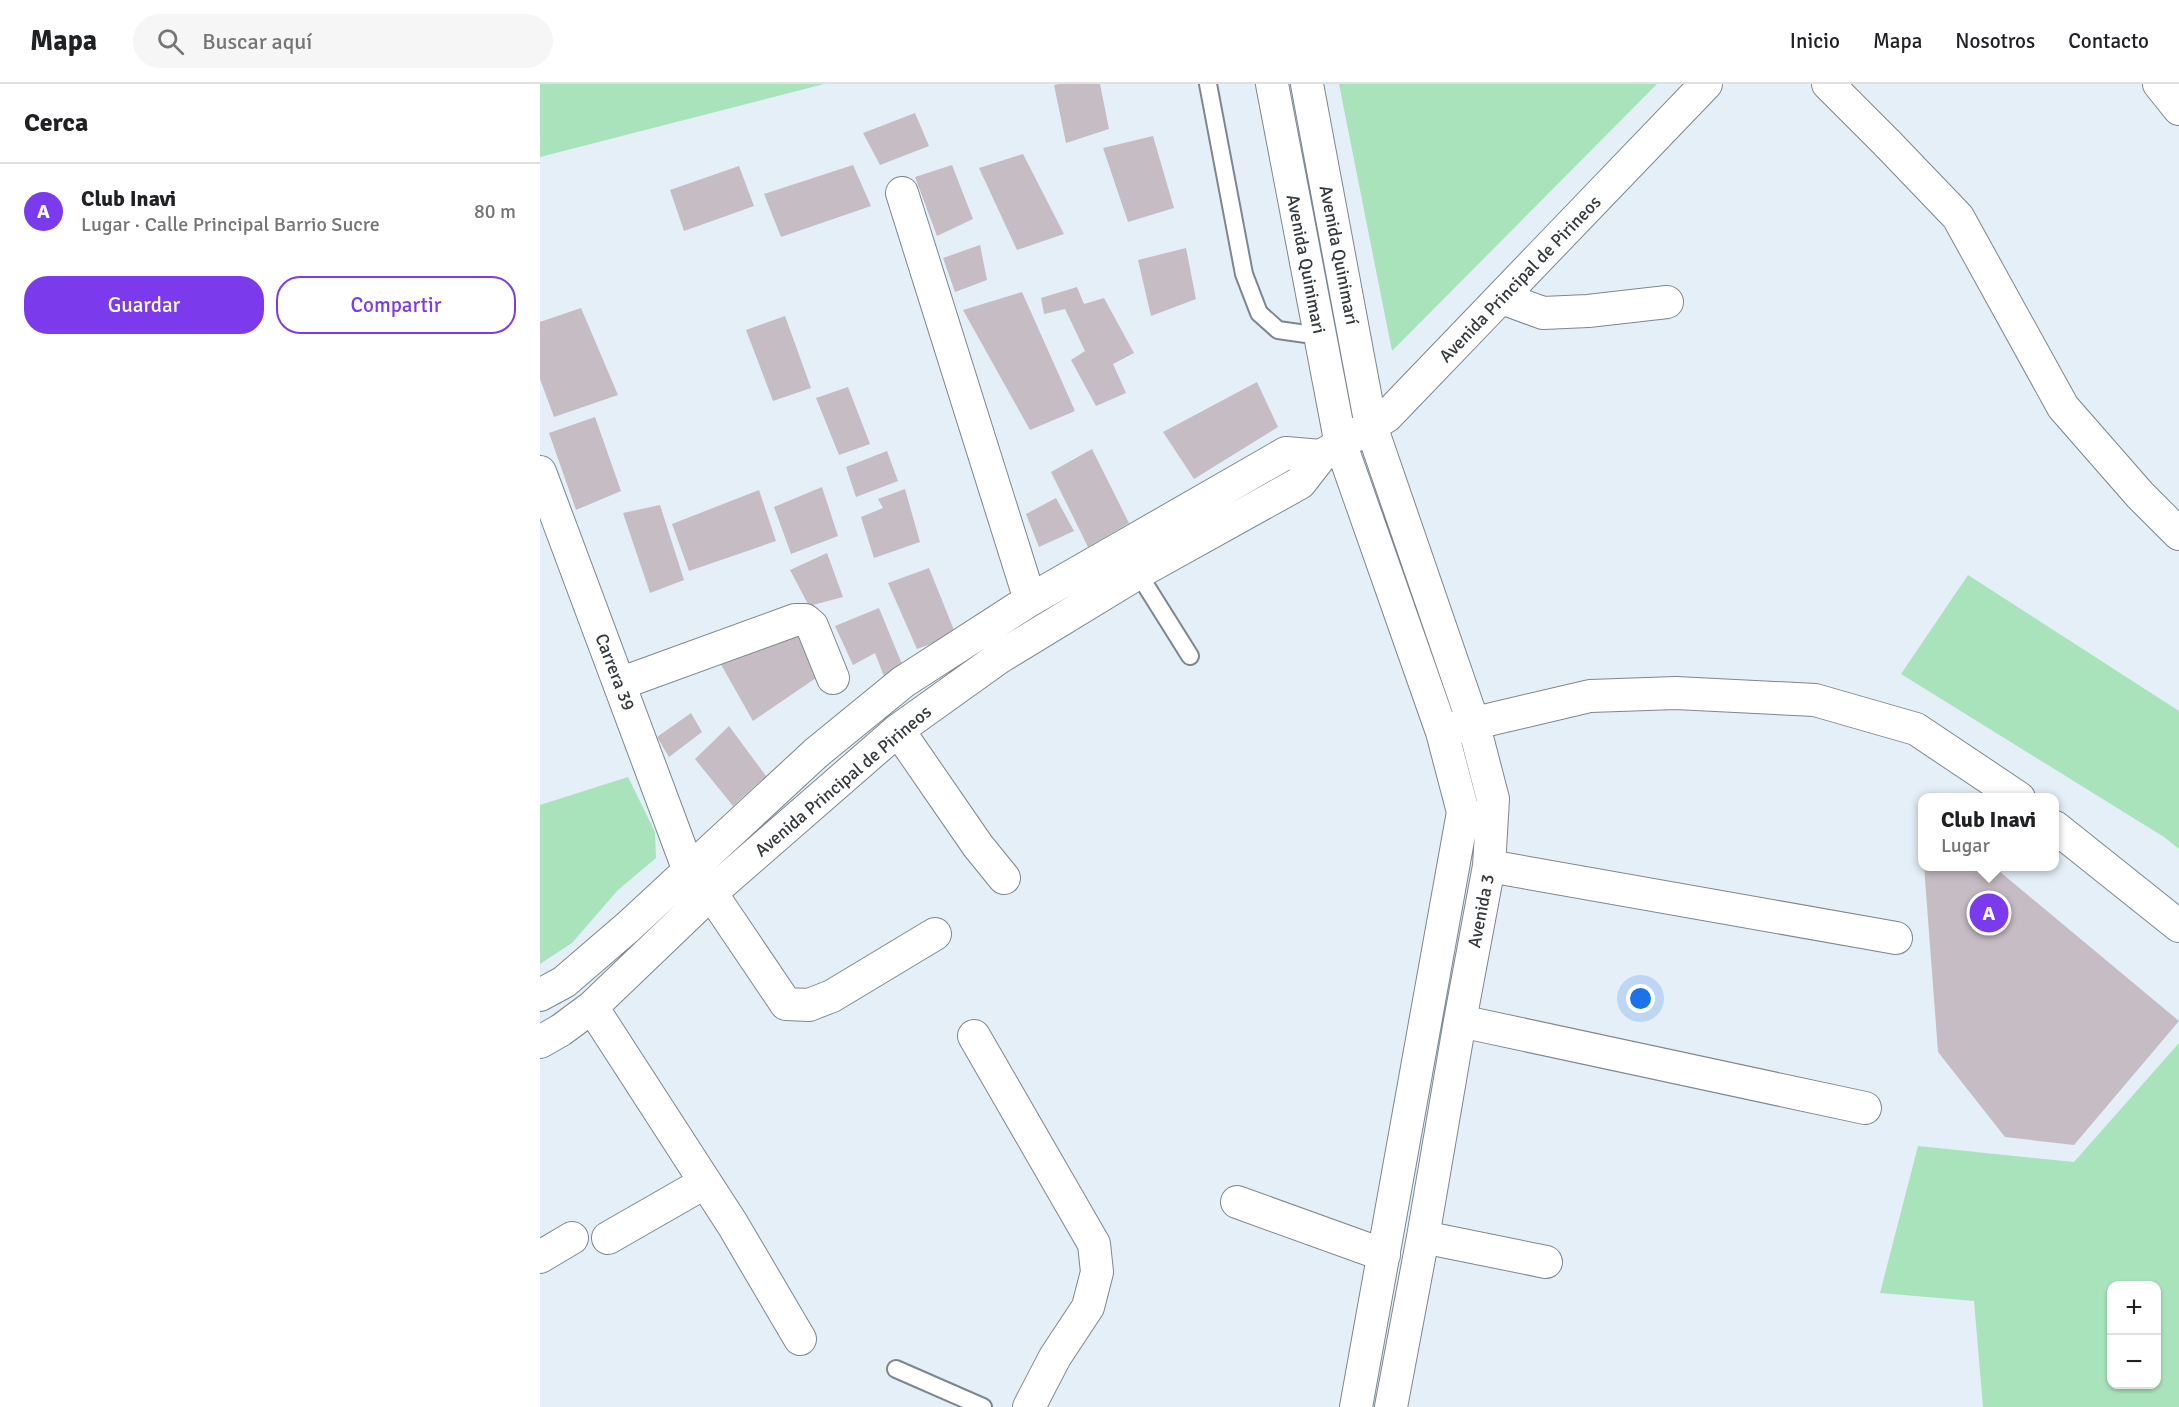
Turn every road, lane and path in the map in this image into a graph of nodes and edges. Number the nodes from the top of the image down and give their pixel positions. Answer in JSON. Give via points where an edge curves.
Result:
{"nodes":[{"id":1,"x":1208,"y":84,"type":"edge"},
{"id":2,"x":1272,"y":84,"type":"edge"},
{"id":3,"x":1306,"y":84,"type":"edge"},
{"id":4,"x":1706,"y":84,"type":"edge"},
{"id":5,"x":1828,"y":84,"type":"edge"},
{"id":6,"x":2159,"y":84,"type":"edge"},
{"id":7,"x":2179,"y":109,"type":"edge"},
{"id":8,"x":902,"y":193,"type":"dead end"},
{"id":9,"x":1502,"y":298,"type":"junction"},
{"id":10,"x":1666,"y":302,"type":"dead end"},
{"id":11,"x":1320,"y":336,"type":"junction"},
{"id":12,"x":1371,"y":426,"type":"junction"},
{"id":13,"x":1331,"y":451,"type":"junction"},
{"id":14,"x":540,"y":472,"type":"edge"},
{"id":15,"x":2179,"y":534,"type":"edge"},
{"id":16,"x":1138,"y":573,"type":"junction"},
{"id":17,"x":1030,"y":600,"type":"junction"},
{"id":18,"x":1190,"y":656,"type":"dead end"},
{"id":19,"x":833,"y":678,"type":"dead end"},
{"id":20,"x":619,"y":684,"type":"junction"},
{"id":21,"x":1473,"y":722,"type":"junction"},
{"id":22,"x":898,"y":730,"type":"junction"},
{"id":23,"x":1442,"y":732,"type":"junction"},
{"id":24,"x":2012,"y":793,"type":"edge"},
{"id":25,"x":2059,"y":830,"type":"edge"},
{"id":26,"x":1489,"y":866,"type":"junction"},
{"id":27,"x":689,"y":871,"type":"junction"},
{"id":28,"x":1004,"y":878,"type":"dead end"},
{"id":29,"x":711,"y":893,"type":"junction"},
{"id":30,"x":2179,"y":926,"type":"edge"},
{"id":31,"x":935,"y":934,"type":"dead end"},
{"id":32,"x":1896,"y":938,"type":"dead end"},
{"id":33,"x":540,"y":995,"type":"edge"},
{"id":34,"x":592,"y":1007,"type":"junction"},
{"id":35,"x":1460,"y":1021,"type":"junction"},
{"id":36,"x":975,"y":1036,"type":"dead end"},
{"id":37,"x":540,"y":1042,"type":"edge"},
{"id":38,"x":1865,"y":1108,"type":"dead end"},
{"id":39,"x":704,"y":1183,"type":"junction"},
{"id":40,"x":1237,"y":1202,"type":"dead end"},
{"id":41,"x":1424,"y":1237,"type":"junction"},
{"id":42,"x":572,"y":1238,"type":"dead end"},
{"id":43,"x":608,"y":1238,"type":"dead end"},
{"id":44,"x":1384,"y":1255,"type":"junction"},
{"id":45,"x":540,"y":1257,"type":"edge"},
{"id":46,"x":1546,"y":1262,"type":"dead end"},
{"id":47,"x":800,"y":1339,"type":"dead end"},
{"id":48,"x":896,"y":1370,"type":"dead end"},
{"id":49,"x":983,"y":1407,"type":"edge"},
{"id":50,"x":1029,"y":1407,"type":"edge"},
{"id":51,"x":1356,"y":1407,"type":"edge"},
{"id":52,"x":1391,"y":1407,"type":"edge"}],
"edges":[{"from":1,"to":11,"type":"lane","via":[[1244,274],[1259,313],[1278,330]]},
{"from":2,"to":11,"type":"street","name":"Avenida Quinimari"},
{"from":3,"to":12,"type":"street","name":"Avenida Quinimarí"},
{"from":4,"to":9,"type":"street","name":"Avenida Principal de Pirineos"},
{"from":5,"to":15,"type":"street","via":[[1958,217],[2063,406]]},
{"from":6,"to":7,"type":"street"},
{"from":8,"to":17,"type":"street"},
{"from":9,"to":10,"type":"street","via":[[1544,313]]},
{"from":9,"to":12,"type":"street","name":"Avenida Principal de Pirineos","via":[[1419,386]]},
{"from":11,"to":13,"type":"street","name":"Avenida Quinimari"},
{"from":12,"to":13,"type":"street","name":"Avenida Principal de Pirineos"},
{"from":12,"to":21,"type":"street","name":"Avenida 3"},
{"from":13,"to":16,"type":"street","name":"Avenida Principal de Pirineos","via":[[1300,483]]},
{"from":13,"to":17,"type":"street","name":"Avenida Principal de Pirineos","via":[[1286,453]]},
{"from":13,"to":23,"type":"street","name":"Avenida 3"},
{"from":14,"to":20,"type":"street","name":"Carrera 39"},
{"from":16,"to":18,"type":"lane"},
{"from":16,"to":22,"type":"street","name":"Avenida Principal de Pirineos","via":[[1000,657]]},
{"from":17,"to":27,"type":"street","name":"Avenida Principal de Pirineos","via":[[903,682],[816,753]]},
{"from":19,"to":20,"type":"street","via":[[812,626],[805,620],[795,620]]},
{"from":20,"to":27,"type":"street","name":"Carrera 39"},
{"from":21,"to":23,"type":"street"},
{"from":21,"to":24,"type":"street","via":[[1590,696],[1676,693],[1815,700],[1916,729]]},
{"from":21,"to":26,"type":"street","name":"Avenida 3","via":[[1493,799]]},
{"from":22,"to":28,"type":"street"},
{"from":22,"to":29,"type":"street","name":"Avenida Principal de Pirineos"},
{"from":23,"to":44,"type":"street","name":"Avenida 3","via":[[1463,812]]},
{"from":25,"to":30,"type":"street"},
{"from":26,"to":32,"type":"street"},
{"from":26,"to":35,"type":"street","name":"Avenida 3"},
{"from":27,"to":33,"type":"street","name":"Avenida Principal de Pirineos","via":[[564,982]]},
{"from":29,"to":31,"type":"street","via":[[786,1004],[809,1005],[832,996]]},
{"from":29,"to":34,"type":"street","name":"Avenida Principal de Pirineos"},
{"from":34,"to":37,"type":"street","name":"Avenida Principal de Pirineos"},
{"from":34,"to":39,"type":"street"},
{"from":35,"to":38,"type":"street"},
{"from":35,"to":41,"type":"street","name":"Avenida 3"},
{"from":36,"to":50,"type":"street","via":[[1094,1244],[1097,1272],[1088,1307],[1055,1357]]},
{"from":39,"to":43,"type":"street"},
{"from":39,"to":47,"type":"street"},
{"from":40,"to":44,"type":"street"},
{"from":41,"to":46,"type":"street"},
{"from":41,"to":52,"type":"street","name":"Avenida 3"},
{"from":42,"to":45,"type":"street"},
{"from":44,"to":51,"type":"street","name":"Avenida 3"},
{"from":48,"to":49,"type":"lane"}]}
